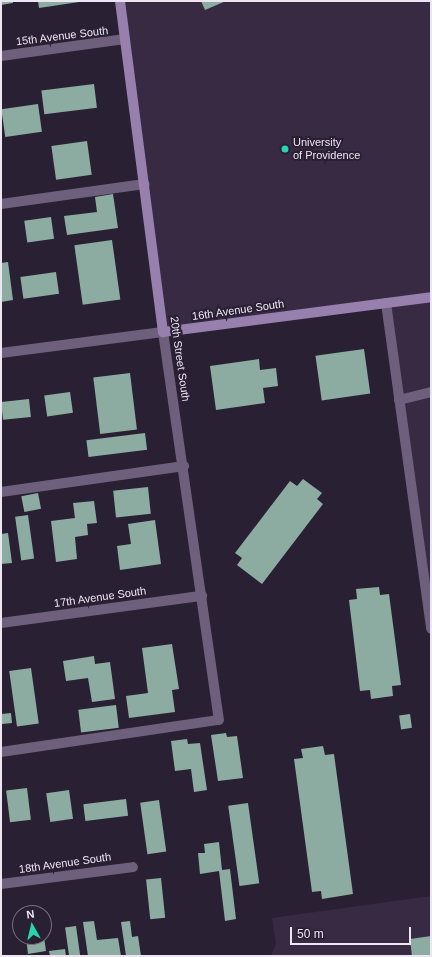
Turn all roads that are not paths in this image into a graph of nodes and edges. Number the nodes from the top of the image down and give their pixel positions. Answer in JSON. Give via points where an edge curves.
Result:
{"nodes":[{"id":1,"x":120,"y":1,"type":"edge"},
{"id":2,"x":125,"y":39,"type":"junction"},
{"id":3,"x":1,"y":56,"type":"edge"},
{"id":4,"x":145,"y":184,"type":"junction"},
{"id":5,"x":1,"y":204,"type":"edge"},
{"id":6,"x":431,"y":297,"type":"edge"},
{"id":7,"x":386,"y":303,"type":"junction"},
{"id":8,"x":163,"y":332,"type":"junction"},
{"id":9,"x":1,"y":353,"type":"edge"},
{"id":10,"x":431,"y":392,"type":"edge"},
{"id":11,"x":399,"y":400,"type":"junction"},
{"id":12,"x":184,"y":466,"type":"junction"},
{"id":13,"x":1,"y":492,"type":"edge"},
{"id":14,"x":202,"y":596,"type":"junction"},
{"id":15,"x":1,"y":623,"type":"edge"},
{"id":16,"x":431,"y":629,"type":"edge"},
{"id":17,"x":1,"y":752,"type":"edge"},
{"id":18,"x":132,"y":866,"type":"dead end"},
{"id":19,"x":1,"y":884,"type":"edge"}],
"edges":[{"from":1,"to":2,"type":"street","name":"20th Street South"},
{"from":2,"to":3,"type":"street","name":"15th Avenue South"},
{"from":2,"to":4,"type":"street","name":"20th Street South"},
{"from":4,"to":5,"type":"street"},
{"from":4,"to":8,"type":"street","name":"20th Street South"},
{"from":6,"to":7,"type":"street","name":"16th Avenue South"},
{"from":7,"to":8,"type":"street","name":"16th Avenue South"},
{"from":7,"to":11,"type":"street"},
{"from":8,"to":9,"type":"street","name":"16th Avenue South"},
{"from":8,"to":12,"type":"street","name":"20th Street South"},
{"from":10,"to":11,"type":"street"},
{"from":11,"to":16,"type":"street"},
{"from":12,"to":13,"type":"street"},
{"from":12,"to":14,"type":"street","name":"20th Street South"},
{"from":14,"to":15,"type":"street","name":"17th Avenue South"},
{"from":14,"to":17,"type":"street","name":"20th Street South","via":[[219,720]]},
{"from":18,"to":19,"type":"street","name":"18th Avenue South"}]}
